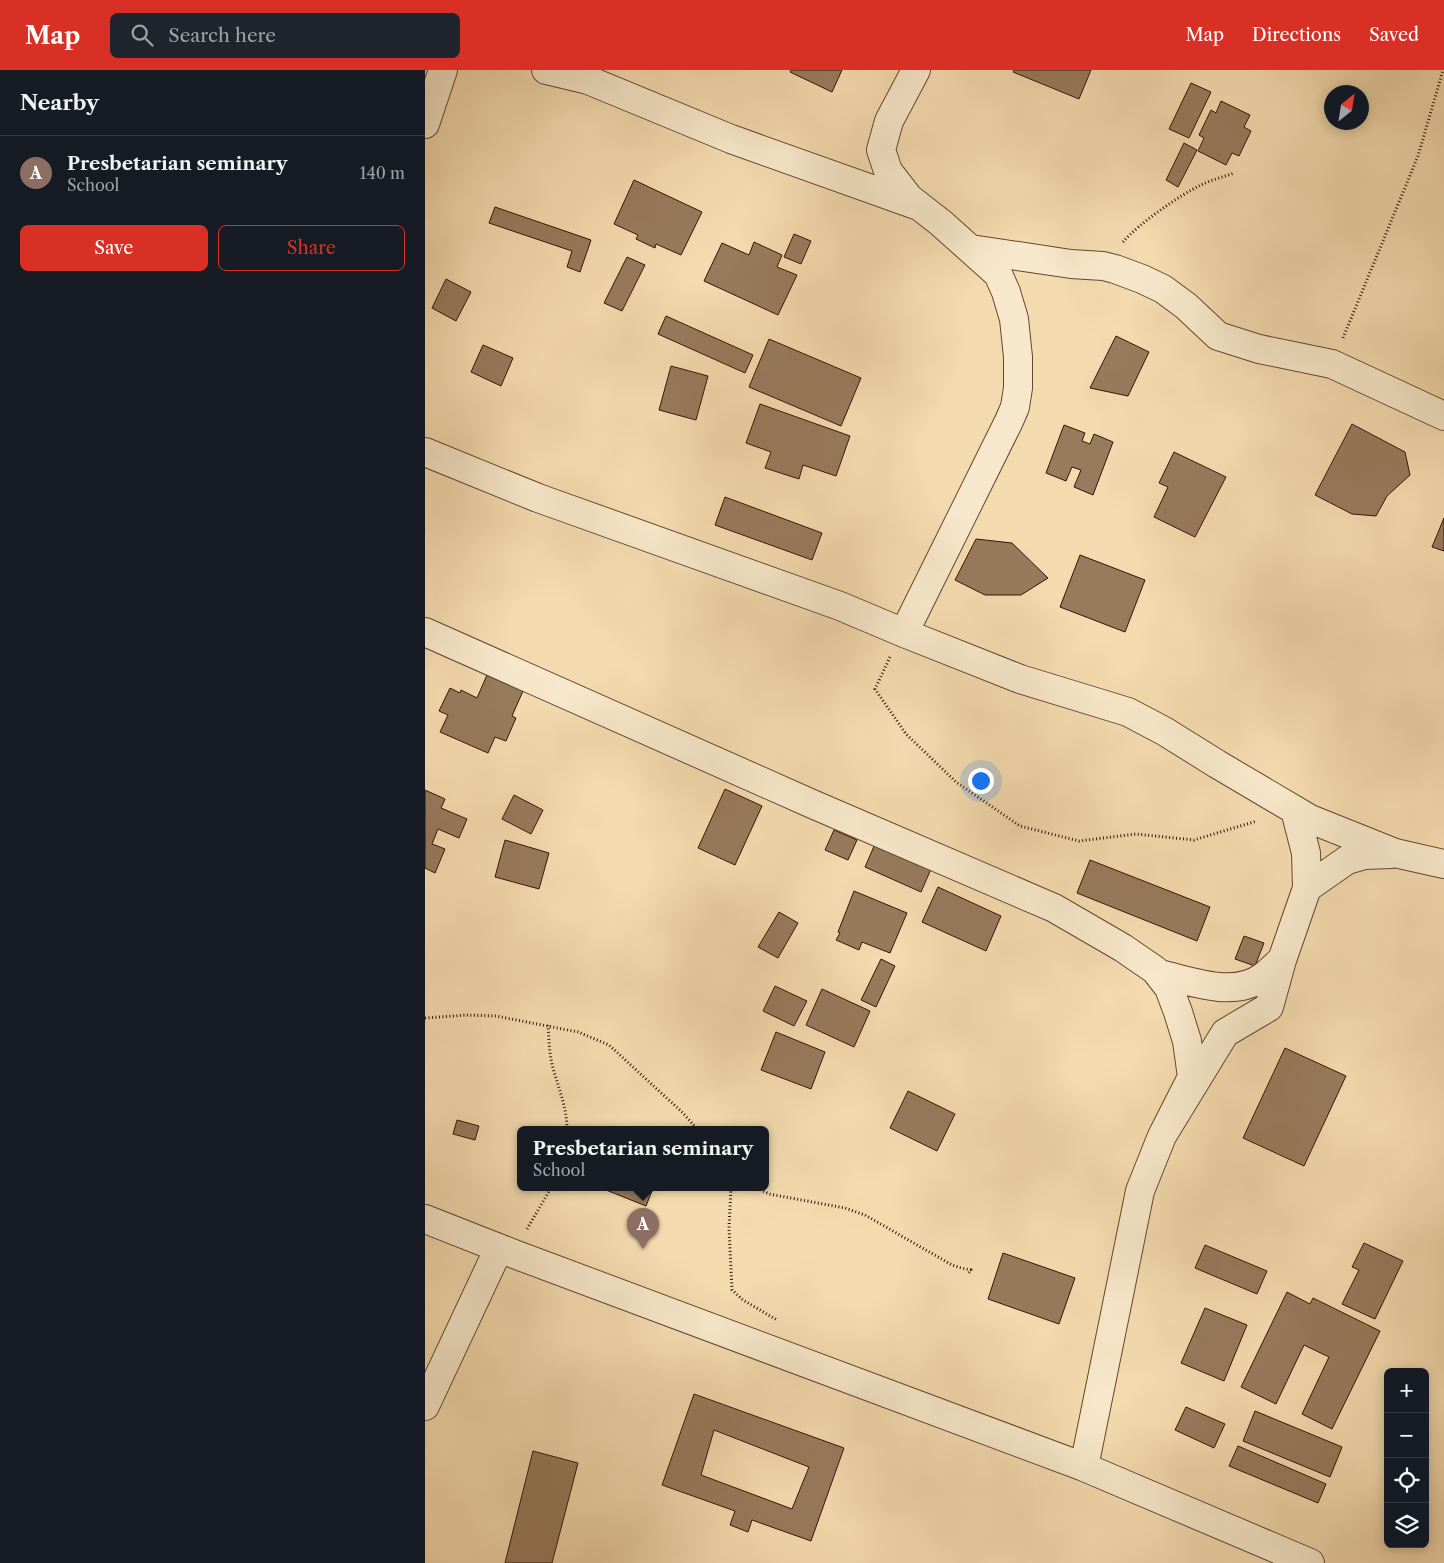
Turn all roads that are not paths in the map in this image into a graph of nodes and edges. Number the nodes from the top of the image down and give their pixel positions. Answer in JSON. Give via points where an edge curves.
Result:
{"nodes":[{"id":1,"x":443,"y":70,"type":"edge"},
{"id":2,"x":546,"y":70,"type":"edge"},
{"id":3,"x":916,"y":70,"type":"edge"},
{"id":4,"x":425,"y":124,"type":"edge"},
{"id":5,"x":920,"y":206,"type":"junction"},
{"id":6,"x":971,"y":249,"type":"junction"},
{"id":7,"x":1444,"y":416,"type":"edge"},
{"id":8,"x":425,"y":452,"type":"edge"},
{"id":9,"x":425,"y":632,"type":"edge"},
{"id":10,"x":904,"y":633,"type":"junction"},
{"id":11,"x":1295,"y":810,"type":"junction"},
{"id":12,"x":1395,"y":854,"type":"junction"},
{"id":13,"x":1444,"y":864,"type":"edge"},
{"id":14,"x":1307,"y":888,"type":"junction"},
{"id":15,"x":1282,"y":960,"type":"junction"},
{"id":16,"x":1159,"y":974,"type":"junction"},
{"id":17,"x":1162,"y":1136,"type":"junction"},
{"id":18,"x":425,"y":1219,"type":"edge"},
{"id":19,"x":507,"y":1251,"type":"junction"},
{"id":20,"x":425,"y":1406,"type":"edge"},
{"id":21,"x":1084,"y":1467,"type":"junction"},
{"id":22,"x":1310,"y":1563,"type":"edge"}],
"edges":[{"from":1,"to":4,"type":"street"},
{"from":2,"to":5,"type":"street","via":[[589,80],[731,139]]},
{"from":3,"to":5,"type":"street","via":[[889,121],[881,150],[888,171],[909,198]]},
{"from":5,"to":6,"type":"street"},
{"from":6,"to":7,"type":"street","via":[[1103,266],[1142,279],[1186,306],[1218,336],[1259,349],[1332,364]]},
{"from":6,"to":10,"type":"street","via":[[999,274],[1014,319],[1018,357],[1015,407]]},
{"from":8,"to":10,"type":"street","via":[[538,498],[840,606]]},
{"from":9,"to":16,"type":"street","via":[[1046,905],[1123,948]]},
{"from":10,"to":11,"type":"street","via":[[1020,679],[1128,712]]},
{"from":11,"to":12,"type":"street"},
{"from":11,"to":14,"type":"street","via":[[1306,854]]},
{"from":12,"to":13,"type":"street"},
{"from":12,"to":14,"type":"street","via":[[1364,855],[1347,860]]},
{"from":14,"to":15,"type":"street"},
{"from":15,"to":16,"type":"street","via":[[1263,977],[1229,988]]},
{"from":15,"to":17,"type":"street","via":[[1269,1007],[1225,1033]]},
{"from":16,"to":17,"type":"street","via":[[1169,988],[1183,1026],[1192,1077]]},
{"from":17,"to":21,"type":"street","via":[[1140,1191]]},
{"from":18,"to":19,"type":"street"},
{"from":19,"to":20,"type":"street"},
{"from":19,"to":21,"type":"street"},
{"from":21,"to":22,"type":"street"}]}
